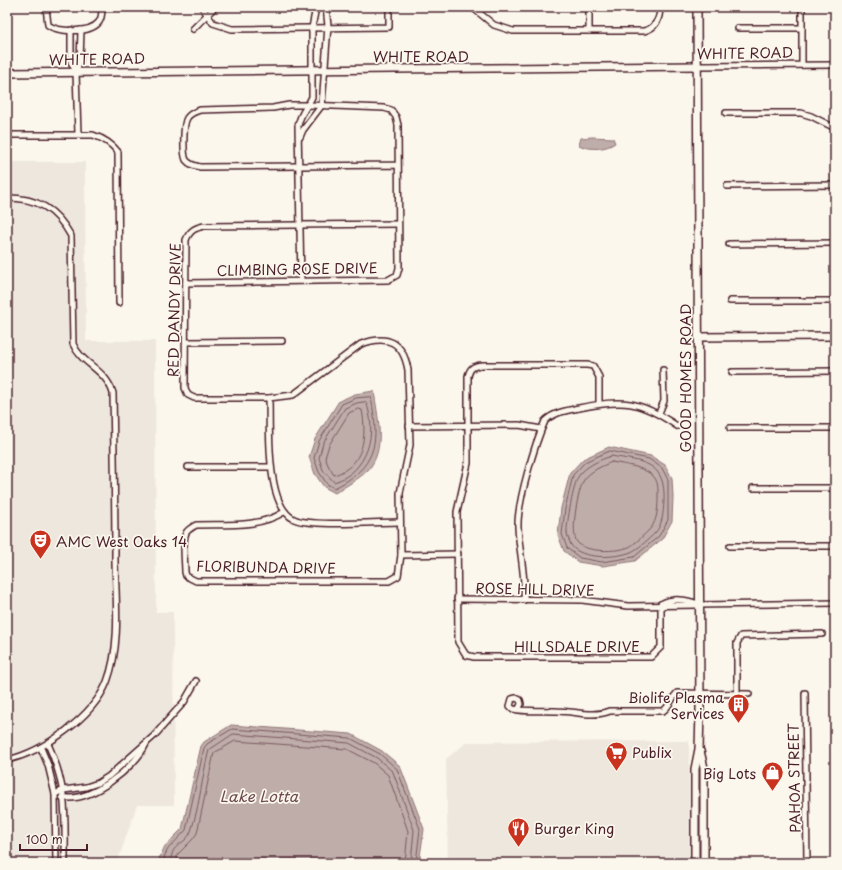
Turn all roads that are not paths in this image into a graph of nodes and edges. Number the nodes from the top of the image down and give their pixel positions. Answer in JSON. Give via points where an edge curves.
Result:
{"nodes":[{"id":1,"x":46,"y":7,"type":"edge"},
{"id":2,"x":102,"y":7,"type":"edge"},
{"id":3,"x":202,"y":7,"type":"edge"},
{"id":4,"x":215,"y":7,"type":"edge"},
{"id":5,"x":316,"y":7,"type":"edge"},
{"id":6,"x":326,"y":7,"type":"edge"},
{"id":7,"x":389,"y":7,"type":"edge"},
{"id":8,"x":472,"y":7,"type":"edge"},
{"id":9,"x":589,"y":7,"type":"edge"},
{"id":10,"x":660,"y":7,"type":"edge"},
{"id":11,"x":697,"y":7,"type":"edge"},
{"id":12,"x":802,"y":7,"type":"edge"},
{"id":13,"x":207,"y":15,"type":"junction"},
{"id":14,"x":328,"y":26,"type":"junction"},
{"id":15,"x":312,"y":28,"type":"junction"},
{"id":16,"x":738,"y":28,"type":"dead end"},
{"id":17,"x":802,"y":28,"type":"junction"},
{"id":18,"x":193,"y":29,"type":"dead end"},
{"id":19,"x":71,"y":30,"type":"junction"},
{"id":20,"x":81,"y":30,"type":"junction"},
{"id":21,"x":589,"y":32,"type":"junction"},
{"id":22,"x":802,"y":65,"type":"junction"},
{"id":23,"x":835,"y":65,"type":"edge"},
{"id":24,"x":697,"y":66,"type":"junction"},
{"id":25,"x":312,"y":69,"type":"junction"},
{"id":26,"x":324,"y":69,"type":"junction"},
{"id":27,"x":76,"y":72,"type":"junction"},
{"id":28,"x":7,"y":73,"type":"edge"},
{"id":29,"x":308,"y":105,"type":"junction"},
{"id":30,"x":322,"y":105,"type":"junction"},
{"id":31,"x":726,"y":113,"type":"dead end"},
{"id":32,"x":835,"y":128,"type":"edge"},
{"id":33,"x":78,"y":134,"type":"junction"},
{"id":34,"x":7,"y":135,"type":"edge"},
{"id":35,"x":299,"y":139,"type":"junction"},
{"id":36,"x":300,"y":165,"type":"junction"},
{"id":37,"x":398,"y":165,"type":"junction"},
{"id":38,"x":835,"y":185,"type":"edge"},
{"id":39,"x":727,"y":186,"type":"dead end"},
{"id":40,"x":7,"y":198,"type":"edge"},
{"id":41,"x":398,"y":224,"type":"junction"},
{"id":42,"x":301,"y":225,"type":"junction"},
{"id":43,"x":729,"y":244,"type":"dead end"},
{"id":44,"x":835,"y":244,"type":"edge"},
{"id":45,"x":301,"y":281,"type":"junction"},
{"id":46,"x":186,"y":283,"type":"junction"},
{"id":47,"x":730,"y":301,"type":"dead end"},
{"id":48,"x":835,"y":301,"type":"edge"},
{"id":49,"x":119,"y":303,"type":"dead end"},
{"id":50,"x":835,"y":336,"type":"edge"},
{"id":51,"x":698,"y":337,"type":"junction"},
{"id":52,"x":282,"y":341,"type":"dead end"},
{"id":53,"x":186,"y":342,"type":"junction"},
{"id":54,"x":663,"y":370,"type":"dead end"},
{"id":55,"x":835,"y":371,"type":"edge"},
{"id":56,"x":732,"y":372,"type":"dead end"},
{"id":57,"x":269,"y":398,"type":"junction"},
{"id":58,"x":599,"y":404,"type":"junction"},
{"id":59,"x":659,"y":414,"type":"junction"},
{"id":60,"x":468,"y":425,"type":"junction"},
{"id":61,"x":409,"y":426,"type":"junction"},
{"id":62,"x":677,"y":426,"type":"dead end"},
{"id":63,"x":730,"y":428,"type":"dead end"},
{"id":64,"x":835,"y":428,"type":"edge"},
{"id":65,"x":541,"y":429,"type":"junction"},
{"id":66,"x":188,"y":467,"type":"dead end"},
{"id":67,"x":270,"y":467,"type":"junction"},
{"id":68,"x":753,"y":488,"type":"dead end"},
{"id":69,"x":835,"y":488,"type":"edge"},
{"id":70,"x":284,"y":512,"type":"junction"},
{"id":71,"x":400,"y":522,"type":"junction"},
{"id":72,"x":730,"y":546,"type":"dead end"},
{"id":73,"x":835,"y":546,"type":"edge"},
{"id":74,"x":458,"y":554,"type":"junction"},
{"id":75,"x":401,"y":555,"type":"junction"},
{"id":76,"x":457,"y":599,"type":"junction"},
{"id":77,"x":524,"y":600,"type":"junction"},
{"id":78,"x":835,"y":603,"type":"edge"},
{"id":79,"x":661,"y":604,"type":"junction"},
{"id":80,"x":700,"y":604,"type":"junction"},
{"id":81,"x":822,"y":634,"type":"dead end"},
{"id":82,"x":196,"y":681,"type":"dead end"},
{"id":83,"x":699,"y":693,"type":"junction"},
{"id":84,"x":805,"y":693,"type":"dead end"},
{"id":85,"x":737,"y":694,"type":"junction"},
{"id":86,"x":749,"y":694,"type":"dead end"},
{"id":87,"x":519,"y":708,"type":"dead end"},
{"id":88,"x":146,"y":743,"type":"junction"},
{"id":89,"x":48,"y":744,"type":"junction"},
{"id":90,"x":41,"y":748,"type":"junction"},
{"id":91,"x":699,"y":749,"type":"junction"},
{"id":92,"x":7,"y":760,"type":"edge"},
{"id":93,"x":64,"y":790,"type":"junction"},
{"id":94,"x":55,"y":794,"type":"junction"},
{"id":95,"x":64,"y":798,"type":"junction"},
{"id":96,"x":56,"y":863,"type":"edge"},
{"id":97,"x":65,"y":863,"type":"edge"},
{"id":98,"x":696,"y":863,"type":"edge"},
{"id":99,"x":704,"y":863,"type":"edge"},
{"id":100,"x":807,"y":863,"type":"edge"}],
"edges":[{"from":1,"to":19,"type":"street","via":[[48,25],[55,30]]},
{"from":2,"to":20,"type":"street","via":[[99,22],[93,28]]},
{"from":3,"to":13,"type":"street"},
{"from":4,"to":13,"type":"street"},
{"from":5,"to":15,"type":"street"},
{"from":6,"to":14,"type":"street"},
{"from":7,"to":14,"type":"street","via":[[389,27]]},
{"from":8,"to":21,"type":"street","via":[[494,25],[513,31]]},
{"from":9,"to":21,"type":"street"},
{"from":10,"to":21,"type":"street","via":[[658,22],[651,29]]},
{"from":11,"to":24,"type":"street","name":"GOOD HOMES ROAD"},
{"from":12,"to":17,"type":"street"},
{"from":13,"to":15,"type":"street","via":[[213,23],[232,29]]},
{"from":13,"to":18,"type":"street"},
{"from":14,"to":15,"type":"street"},
{"from":14,"to":26,"type":"street"},
{"from":15,"to":25,"type":"street"},
{"from":16,"to":17,"type":"street"},
{"from":17,"to":22,"type":"street"},
{"from":19,"to":20,"type":"street"},
{"from":19,"to":27,"type":"street","via":[[71,62]]},
{"from":20,"to":27,"type":"street","via":[[80,61]]},
{"from":22,"to":23,"type":"street","name":"WHITE ROAD"},
{"from":22,"to":24,"type":"street","name":"WHITE ROAD"},
{"from":24,"to":26,"type":"street","name":"WHITE ROAD"},
{"from":24,"to":51,"type":"street","name":"GOOD HOMES ROAD"},
{"from":25,"to":26,"type":"street","name":"WHITE ROAD"},
{"from":25,"to":27,"type":"street","name":"WHITE ROAD"},
{"from":25,"to":29,"type":"street","via":[[313,89]]},
{"from":26,"to":30,"type":"street"},
{"from":27,"to":28,"type":"street","name":"WHITE ROAD"},
{"from":27,"to":33,"type":"street"},
{"from":29,"to":30,"type":"street","name":"CLIMBING ROSE DRIVE"},
{"from":29,"to":35,"type":"street","via":[[300,117]]},
{"from":29,"to":36,"type":"street","name":"CLIMBING ROSE DRIVE","via":[[200,110],[192,112],[184,124],[184,153],[192,165]]},
{"from":30,"to":35,"type":"street"},
{"from":30,"to":37,"type":"street","name":"CLIMBING ROSE DRIVE","via":[[392,110],[398,125]]},
{"from":31,"to":32,"type":"street","via":[[801,113]]},
{"from":32,"to":38,"type":"street"},
{"from":33,"to":34,"type":"street"},
{"from":33,"to":49,"type":"street","via":[[99,137],[118,152]]},
{"from":35,"to":36,"type":"street"},
{"from":36,"to":37,"type":"street"},
{"from":36,"to":42,"type":"street"},
{"from":37,"to":41,"type":"street","name":"CLIMBING ROSE DRIVE"},
{"from":38,"to":39,"type":"street"},
{"from":38,"to":44,"type":"street"},
{"from":40,"to":89,"type":"street","via":[[25,199],[42,204],[56,213],[68,230],[71,236],[73,344],[77,354],[104,374],[113,393],[116,624],[112,666],[106,684],[95,702]]},
{"from":41,"to":42,"type":"street","name":"RED DANDY DRIVE"},
{"from":41,"to":45,"type":"street","name":"CLIMBING ROSE DRIVE","via":[[399,268],[396,275],[388,280]]},
{"from":42,"to":45,"type":"street"},
{"from":42,"to":46,"type":"street","name":"RED DANDY DRIVE","via":[[196,228],[189,232],[186,240]]},
{"from":43,"to":44,"type":"street"},
{"from":45,"to":46,"type":"street","name":"CLIMBING ROSE DRIVE"},
{"from":46,"to":53,"type":"street","name":"RED DANDY DRIVE"},
{"from":47,"to":48,"type":"street"},
{"from":50,"to":51,"type":"street"},
{"from":51,"to":80,"type":"street","name":"GOOD HOMES ROAD"},
{"from":52,"to":53,"type":"street"},
{"from":53,"to":57,"type":"street","name":"RED DANDY DRIVE","via":[[185,388],[188,395],[201,399]]},
{"from":54,"to":59,"type":"street","via":[[664,401]]},
{"from":55,"to":56,"type":"street"},
{"from":57,"to":61,"type":"street","name":"RED DANDY DRIVE","via":[[293,395],[361,344],[372,340],[385,340],[396,343],[406,359]]},
{"from":57,"to":67,"type":"street"},
{"from":58,"to":59,"type":"street","via":[[630,403],[644,406]]},
{"from":58,"to":60,"type":"street","via":[[599,377],[593,366],[475,366],[470,369],[468,376]]},
{"from":58,"to":65,"type":"street","via":[[550,416]]},
{"from":59,"to":62,"type":"street"},
{"from":60,"to":61,"type":"street"},
{"from":60,"to":65,"type":"street","via":[[519,425]]},
{"from":60,"to":74,"type":"street","via":[[468,463],[458,512]]},
{"from":61,"to":71,"type":"street","name":"RED DANDY DRIVE","via":[[409,450],[400,493]]},
{"from":63,"to":64,"type":"street"},
{"from":65,"to":77,"type":"street","via":[[520,506],[518,526],[525,584]]},
{"from":66,"to":67,"type":"street"},
{"from":67,"to":70,"type":"street","via":[[272,481]]},
{"from":68,"to":69,"type":"street"},
{"from":70,"to":71,"type":"street","via":[[293,519],[315,523]]},
{"from":70,"to":75,"type":"street","name":"FLORIBUNDA DRIVE","via":[[272,520],[259,523],[196,525],[190,528],[184,538],[186,576],[196,581],[389,581],[398,576]]},
{"from":71,"to":75,"type":"street","name":"RED DANDY DRIVE"},
{"from":72,"to":73,"type":"street"},
{"from":74,"to":75,"type":"street"},
{"from":74,"to":76,"type":"street"},
{"from":76,"to":77,"type":"street","name":"ROSE HILL DRIVE"},
{"from":76,"to":79,"type":"street","name":"HILLSDALE DRIVE","via":[[461,650],[466,655],[474,657],[651,657],[661,647]]},
{"from":77,"to":79,"type":"street","name":"ROSE HILL DRIVE","via":[[582,600],[628,606]]},
{"from":78,"to":80,"type":"street","name":"ROSE HILL DRIVE"},
{"from":79,"to":80,"type":"street","name":"ROSE HILL DRIVE","via":[[668,600],[689,600]]},
{"from":80,"to":83,"type":"street","name":"GOOD HOMES ROAD"},
{"from":81,"to":85,"type":"street","via":[[741,636],[737,643]]},
{"from":82,"to":88,"type":"street","via":[[184,702]]},
{"from":83,"to":85,"type":"street"},
{"from":83,"to":87,"type":"street","via":[[677,693],[663,711],[577,714]]},
{"from":83,"to":91,"type":"street","name":"GOOD HOMES ROAD"},
{"from":84,"to":100,"type":"street","name":"PAHOA STREET"},
{"from":85,"to":86,"type":"street"},
{"from":88,"to":93,"type":"street","via":[[98,783],[81,789]]},
{"from":88,"to":95,"type":"street","via":[[136,758],[106,785],[87,794]]},
{"from":89,"to":90,"type":"street"},
{"from":89,"to":93,"type":"street"},
{"from":90,"to":92,"type":"street"},
{"from":90,"to":94,"type":"street"},
{"from":91,"to":98,"type":"street","name":"GOOD HOMES ROAD","via":[[695,768]]},
{"from":91,"to":99,"type":"street","name":"GOOD HOMES ROAD","via":[[704,768]]},
{"from":93,"to":94,"type":"street"},
{"from":93,"to":95,"type":"street"},
{"from":94,"to":95,"type":"street"},
{"from":94,"to":96,"type":"street"},
{"from":95,"to":97,"type":"street"}]}
